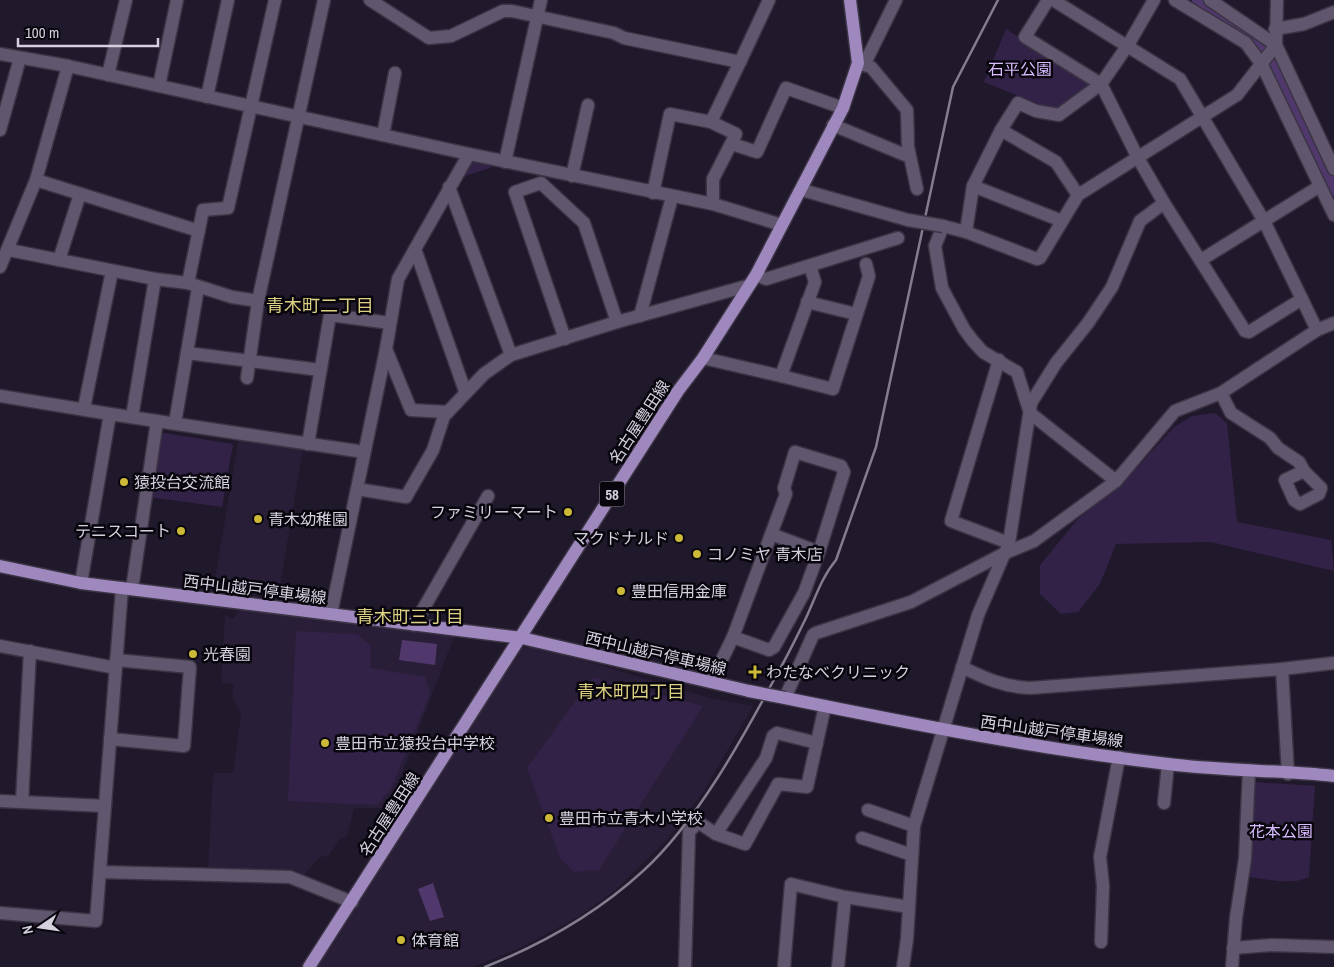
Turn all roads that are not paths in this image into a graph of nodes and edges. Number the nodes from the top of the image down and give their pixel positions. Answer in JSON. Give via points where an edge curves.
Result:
{"nodes":[{"id":1,"x":126,"y":0,"type":"edge"},
{"id":2,"x":177,"y":0,"type":"edge"},
{"id":3,"x":228,"y":0,"type":"edge"},
{"id":4,"x":276,"y":0,"type":"edge"},
{"id":5,"x":324,"y":0,"type":"edge"},
{"id":6,"x":370,"y":0,"type":"edge"},
{"id":7,"x":541,"y":0,"type":"edge"},
{"id":8,"x":769,"y":0,"type":"edge"},
{"id":9,"x":850,"y":0,"type":"edge"},
{"id":10,"x":896,"y":0,"type":"edge"},
{"id":11,"x":1048,"y":0,"type":"edge"},
{"id":12,"x":1053,"y":0,"type":"edge"},
{"id":13,"x":1154,"y":0,"type":"edge"},
{"id":14,"x":1175,"y":0,"type":"edge"},
{"id":15,"x":1210,"y":0,"type":"edge"},
{"id":16,"x":1276,"y":0,"type":"edge"},
{"id":17,"x":1334,"y":12,"type":"edge"},
{"id":18,"x":538,"y":17,"type":"junction"},
{"id":19,"x":1275,"y":30,"type":"junction"},
{"id":20,"x":1128,"y":45,"type":"junction"},
{"id":21,"x":1274,"y":47,"type":"junction"},
{"id":22,"x":0,"y":54,"type":"edge"},
{"id":23,"x":20,"y":58,"type":"junction"},
{"id":24,"x":740,"y":62,"type":"junction"},
{"id":25,"x":861,"y":64,"type":"junction"},
{"id":26,"x":1262,"y":64,"type":"junction"},
{"id":27,"x":68,"y":66,"type":"junction"},
{"id":28,"x":395,"y":74,"type":"dead end"},
{"id":29,"x":108,"y":75,"type":"junction"},
{"id":30,"x":1101,"y":84,"type":"junction"},
{"id":31,"x":159,"y":86,"type":"junction"},
{"id":32,"x":207,"y":96,"type":"junction"},
{"id":33,"x":588,"y":105,"type":"dead end"},
{"id":34,"x":252,"y":106,"type":"junction"},
{"id":35,"x":843,"y":108,"type":"junction"},
{"id":36,"x":298,"y":116,"type":"junction"},
{"id":37,"x":1204,"y":117,"type":"junction"},
{"id":38,"x":711,"y":122,"type":"junction"},
{"id":39,"x":834,"y":125,"type":"junction"},
{"id":40,"x":0,"y":130,"type":"edge"},
{"id":41,"x":1001,"y":130,"type":"junction"},
{"id":42,"x":383,"y":135,"type":"junction"},
{"id":43,"x":732,"y":144,"type":"junction"},
{"id":44,"x":468,"y":154,"type":"junction"},
{"id":45,"x":910,"y":157,"type":"junction"},
{"id":46,"x":1138,"y":158,"type":"junction"},
{"id":47,"x":505,"y":162,"type":"junction"},
{"id":48,"x":1334,"y":169,"type":"edge"},
{"id":49,"x":546,"y":170,"type":"junction"},
{"id":50,"x":572,"y":176,"type":"junction"},
{"id":51,"x":36,"y":180,"type":"junction"},
{"id":52,"x":541,"y":184,"type":"junction"},
{"id":53,"x":973,"y":186,"type":"junction"},
{"id":54,"x":1320,"y":186,"type":"junction"},
{"id":55,"x":449,"y":187,"type":"junction"},
{"id":56,"x":917,"y":189,"type":"dead end"},
{"id":57,"x":802,"y":190,"type":"junction"},
{"id":58,"x":654,"y":193,"type":"junction"},
{"id":59,"x":80,"y":194,"type":"junction"},
{"id":60,"x":1078,"y":195,"type":"junction"},
{"id":61,"x":672,"y":197,"type":"junction"},
{"id":62,"x":1164,"y":203,"type":"junction"},
{"id":63,"x":713,"y":204,"type":"junction"},
{"id":64,"x":1334,"y":215,"type":"edge"},
{"id":65,"x":1264,"y":220,"type":"junction"},
{"id":66,"x":1062,"y":221,"type":"junction"},
{"id":67,"x":782,"y":225,"type":"junction"},
{"id":68,"x":943,"y":226,"type":"junction"},
{"id":69,"x":198,"y":231,"type":"junction"},
{"id":70,"x":966,"y":232,"type":"junction"},
{"id":71,"x":898,"y":238,"type":"dead end"},
{"id":72,"x":415,"y":249,"type":"junction"},
{"id":73,"x":9,"y":250,"type":"junction"},
{"id":74,"x":59,"y":260,"type":"junction"},
{"id":75,"x":1201,"y":260,"type":"junction"},
{"id":76,"x":866,"y":264,"type":"dead end"},
{"id":77,"x":810,"y":266,"type":"junction"},
{"id":78,"x":0,"y":267,"type":"edge"},
{"id":79,"x":112,"y":271,"type":"junction"},
{"id":80,"x":756,"y":275,"type":"junction"},
{"id":81,"x":155,"y":279,"type":"junction"},
{"id":82,"x":193,"y":285,"type":"junction"},
{"id":83,"x":747,"y":286,"type":"junction"},
{"id":84,"x":1302,"y":299,"type":"junction"},
{"id":85,"x":258,"y":301,"type":"junction"},
{"id":86,"x":808,"y":302,"type":"junction"},
{"id":87,"x":856,"y":314,"type":"junction"},
{"id":88,"x":640,"y":316,"type":"junction"},
{"id":89,"x":617,"y":322,"type":"junction"},
{"id":90,"x":390,"y":323,"type":"junction"},
{"id":91,"x":1334,"y":323,"type":"edge"},
{"id":92,"x":1317,"y":330,"type":"junction"},
{"id":93,"x":565,"y":339,"type":"junction"},
{"id":94,"x":386,"y":349,"type":"junction"},
{"id":95,"x":187,"y":353,"type":"junction"},
{"id":96,"x":511,"y":355,"type":"junction"},
{"id":97,"x":702,"y":358,"type":"junction"},
{"id":98,"x":999,"y":360,"type":"junction"},
{"id":99,"x":250,"y":361,"type":"junction"},
{"id":100,"x":320,"y":370,"type":"junction"},
{"id":101,"x":781,"y":376,"type":"junction"},
{"id":102,"x":247,"y":378,"type":"dead end"},
{"id":103,"x":465,"y":392,"type":"junction"},
{"id":104,"x":1221,"y":393,"type":"junction"},
{"id":105,"x":0,"y":396,"type":"edge"},
{"id":106,"x":84,"y":408,"type":"junction"},
{"id":107,"x":448,"y":412,"type":"junction"},
{"id":108,"x":1030,"y":413,"type":"junction"},
{"id":109,"x":110,"y":414,"type":"junction"},
{"id":110,"x":132,"y":417,"type":"junction"},
{"id":111,"x":157,"y":421,"type":"junction"},
{"id":112,"x":175,"y":423,"type":"junction"},
{"id":113,"x":308,"y":444,"type":"junction"},
{"id":114,"x":364,"y":452,"type":"junction"},
{"id":115,"x":1308,"y":469,"type":"dead end"},
{"id":116,"x":1116,"y":481,"type":"junction"},
{"id":117,"x":357,"y":489,"type":"junction"},
{"id":118,"x":488,"y":496,"type":"dead end"},
{"id":119,"x":771,"y":534,"type":"junction"},
{"id":120,"x":1006,"y":549,"type":"junction"},
{"id":121,"x":819,"y":552,"type":"junction"},
{"id":122,"x":0,"y":566,"type":"edge"},
{"id":123,"x":81,"y":583,"type":"junction"},
{"id":124,"x":127,"y":589,"type":"junction"},
{"id":125,"x":332,"y":614,"type":"junction"},
{"id":126,"x":414,"y":625,"type":"junction"},
{"id":127,"x":733,"y":637,"type":"junction"},
{"id":128,"x":522,"y":638,"type":"junction"},
{"id":129,"x":0,"y":646,"type":"edge"},
{"id":130,"x":30,"y":651,"type":"junction"},
{"id":131,"x":1334,"y":663,"type":"edge"},
{"id":132,"x":116,"y":664,"type":"junction"},
{"id":133,"x":962,"y":667,"type":"junction"},
{"id":134,"x":1282,"y":669,"type":"junction"},
{"id":135,"x":711,"y":682,"type":"junction"},
{"id":136,"x":785,"y":698,"type":"junction"},
{"id":137,"x":825,"y":706,"type":"junction"},
{"id":138,"x":942,"y":731,"type":"junction"},
{"id":139,"x":110,"y":739,"type":"junction"},
{"id":140,"x":817,"y":743,"type":"junction"},
{"id":141,"x":1119,"y":757,"type":"junction"},
{"id":142,"x":1168,"y":764,"type":"junction"},
{"id":143,"x":1250,"y":770,"type":"junction"},
{"id":144,"x":1288,"y":774,"type":"junction"},
{"id":145,"x":1334,"y":776,"type":"edge"},
{"id":146,"x":0,"y":801,"type":"edge"},
{"id":147,"x":22,"y":802,"type":"junction"},
{"id":148,"x":1164,"y":803,"type":"dead end"},
{"id":149,"x":105,"y":806,"type":"junction"},
{"id":150,"x":868,"y":810,"type":"dead end"},
{"id":151,"x":914,"y":826,"type":"junction"},
{"id":152,"x":716,"y":834,"type":"junction"},
{"id":153,"x":862,"y":838,"type":"dead end"},
{"id":154,"x":912,"y":855,"type":"junction"},
{"id":155,"x":100,"y":872,"type":"junction"},
{"id":156,"x":845,"y":897,"type":"junction"},
{"id":157,"x":352,"y":902,"type":"junction"},
{"id":158,"x":909,"y":907,"type":"junction"},
{"id":159,"x":0,"y":913,"type":"edge"},
{"id":160,"x":1101,"y":942,"type":"dead end"},
{"id":161,"x":1334,"y":947,"type":"edge"},
{"id":162,"x":1233,"y":948,"type":"junction"},
{"id":163,"x":309,"y":967,"type":"edge"},
{"id":164,"x":685,"y":967,"type":"edge"},
{"id":165,"x":784,"y":967,"type":"edge"},
{"id":166,"x":838,"y":967,"type":"edge"},
{"id":167,"x":902,"y":967,"type":"edge"},
{"id":168,"x":1232,"y":967,"type":"edge"}],
"edges":[{"from":1,"to":29,"type":"street"},
{"from":2,"to":31,"type":"street"},
{"from":3,"to":32,"type":"street"},
{"from":4,"to":34,"type":"street"},
{"from":5,"to":36,"type":"street"},
{"from":6,"to":18,"type":"street","via":[[429,38],[452,36],[503,11]]},
{"from":7,"to":18,"type":"street"},
{"from":8,"to":24,"type":"street"},
{"from":9,"to":25,"type":"main road","name":"名古屋豊田線","number":"58"},
{"from":10,"to":25,"type":"street"},
{"from":11,"to":30,"type":"street","via":[[1025,37]]},
{"from":12,"to":20,"type":"street"},
{"from":13,"to":20,"type":"street"},
{"from":14,"to":26,"type":"street","via":[[1246,43]]},
{"from":15,"to":21,"type":"street"},
{"from":16,"to":19,"type":"street"},
{"from":17,"to":19,"type":"street","via":[[1304,24]]},
{"from":18,"to":24,"type":"street"},
{"from":18,"to":47,"type":"street"},
{"from":19,"to":21,"type":"street"},
{"from":20,"to":30,"type":"street"},
{"from":20,"to":37,"type":"street","via":[[1180,79]]},
{"from":21,"to":26,"type":"street"},
{"from":21,"to":48,"type":"street"},
{"from":22,"to":23,"type":"street"},
{"from":23,"to":27,"type":"street"},
{"from":23,"to":40,"type":"street"},
{"from":24,"to":38,"type":"street"},
{"from":25,"to":35,"type":"main road","name":"名古屋豊田線","number":"58"},
{"from":25,"to":45,"type":"street","via":[[871,67],[907,110]]},
{"from":26,"to":37,"type":"street","via":[[1237,95]]},
{"from":26,"to":54,"type":"street"},
{"from":27,"to":29,"type":"street"},
{"from":27,"to":51,"type":"street"},
{"from":28,"to":42,"type":"street"},
{"from":29,"to":31,"type":"street"},
{"from":30,"to":41,"type":"street","via":[[1059,115],[1036,112],[1018,103]]},
{"from":30,"to":46,"type":"street"},
{"from":31,"to":32,"type":"street"},
{"from":32,"to":34,"type":"street"},
{"from":33,"to":50,"type":"street"},
{"from":34,"to":36,"type":"street"},
{"from":34,"to":69,"type":"street","via":[[228,208],[203,210]]},
{"from":35,"to":39,"type":"main road","name":"名古屋豊田線","number":"58"},
{"from":35,"to":43,"type":"street","via":[[786,88],[757,152]]},
{"from":36,"to":42,"type":"street"},
{"from":36,"to":85,"type":"street"},
{"from":37,"to":46,"type":"street"},
{"from":37,"to":65,"type":"street"},
{"from":38,"to":43,"type":"street","via":[[736,134]]},
{"from":38,"to":58,"type":"street","via":[[670,114]]},
{"from":39,"to":45,"type":"street"},
{"from":39,"to":57,"type":"main road","name":"名古屋豊田線","number":"58"},
{"from":41,"to":53,"type":"street"},
{"from":41,"to":60,"type":"street","via":[[1056,162]]},
{"from":42,"to":44,"type":"street"},
{"from":43,"to":63,"type":"street","via":[[713,179]]},
{"from":44,"to":47,"type":"street"},
{"from":44,"to":55,"type":"street"},
{"from":45,"to":56,"type":"street"},
{"from":46,"to":60,"type":"street"},
{"from":46,"to":62,"type":"street"},
{"from":47,"to":49,"type":"street"},
{"from":49,"to":50,"type":"street"},
{"from":49,"to":52,"type":"street"},
{"from":50,"to":58,"type":"street"},
{"from":51,"to":59,"type":"street"},
{"from":51,"to":73,"type":"street"},
{"from":52,"to":89,"type":"street","via":[[584,223]]},
{"from":52,"to":93,"type":"street","via":[[515,192]]},
{"from":53,"to":66,"type":"street"},
{"from":53,"to":70,"type":"street"},
{"from":54,"to":64,"type":"street"},
{"from":54,"to":65,"type":"street"},
{"from":55,"to":72,"type":"street"},
{"from":55,"to":96,"type":"street"},
{"from":57,"to":67,"type":"main road","name":"名古屋豊田線","number":"58"},
{"from":57,"to":68,"type":"street","bridge":true,"via":[[908,220]]},
{"from":58,"to":61,"type":"street"},
{"from":59,"to":69,"type":"street"},
{"from":59,"to":74,"type":"street"},
{"from":60,"to":66,"type":"street"},
{"from":61,"to":63,"type":"street"},
{"from":61,"to":88,"type":"street"},
{"from":62,"to":75,"type":"street"},
{"from":62,"to":108,"type":"street","via":[[1140,221],[1112,287],[1056,363],[1031,403]]},
{"from":63,"to":67,"type":"street"},
{"from":65,"to":75,"type":"street"},
{"from":65,"to":84,"type":"street"},
{"from":66,"to":70,"type":"street","via":[[1037,259]]},
{"from":67,"to":80,"type":"main road","name":"名古屋豊田線","number":"58"},
{"from":68,"to":70,"type":"street"},
{"from":68,"to":98,"type":"street","via":[[936,246],[942,288],[973,341],[983,352]]},
{"from":69,"to":82,"type":"street"},
{"from":71,"to":77,"type":"street"},
{"from":72,"to":90,"type":"street","via":[[398,279]]},
{"from":72,"to":103,"type":"street"},
{"from":73,"to":74,"type":"street"},
{"from":73,"to":78,"type":"street"},
{"from":74,"to":79,"type":"street"},
{"from":75,"to":84,"type":"street","via":[[1248,332]]},
{"from":76,"to":87,"type":"street","via":[[869,276]]},
{"from":77,"to":80,"type":"street","via":[[766,279]]},
{"from":77,"to":86,"type":"street","via":[[815,282]]},
{"from":79,"to":81,"type":"street"},
{"from":79,"to":106,"type":"street"},
{"from":80,"to":83,"type":"main road","name":"名古屋豊田線","number":"58"},
{"from":81,"to":82,"type":"street"},
{"from":81,"to":110,"type":"street"},
{"from":82,"to":85,"type":"street"},
{"from":82,"to":95,"type":"street"},
{"from":83,"to":88,"type":"street"},
{"from":83,"to":97,"type":"main road","name":"名古屋豊田線","number":"58"},
{"from":84,"to":92,"type":"street"},
{"from":85,"to":99,"type":"street"},
{"from":86,"to":87,"type":"street"},
{"from":86,"to":101,"type":"street"},
{"from":87,"to":101,"type":"street","via":[[833,388]]},
{"from":88,"to":89,"type":"street"},
{"from":89,"to":93,"type":"street"},
{"from":90,"to":94,"type":"street"},
{"from":90,"to":100,"type":"street","via":[[330,315]]},
{"from":91,"to":92,"type":"street"},
{"from":92,"to":104,"type":"street"},
{"from":93,"to":96,"type":"street"},
{"from":94,"to":107,"type":"street","via":[[411,410]]},
{"from":94,"to":114,"type":"street"},
{"from":95,"to":99,"type":"street"},
{"from":95,"to":112,"type":"street"},
{"from":96,"to":103,"type":"street"},
{"from":97,"to":101,"type":"street"},
{"from":97,"to":128,"type":"main road","name":"名古屋豊田線","number":"58","via":[[651,432]]},
{"from":98,"to":108,"type":"street","via":[[1017,372]]},
{"from":98,"to":120,"type":"street","via":[[951,520]]},
{"from":99,"to":100,"type":"street"},
{"from":99,"to":102,"type":"street"},
{"from":100,"to":113,"type":"street"},
{"from":103,"to":107,"type":"street"},
{"from":104,"to":115,"type":"street","via":[[1231,413],[1270,438],[1278,448]]},
{"from":104,"to":116,"type":"street","via":[[1175,411]]},
{"from":105,"to":106,"type":"street"},
{"from":106,"to":109,"type":"street"},
{"from":107,"to":117,"type":"street","via":[[433,450],[406,497]]},
{"from":108,"to":116,"type":"street"},
{"from":108,"to":120,"type":"street"},
{"from":109,"to":110,"type":"street"},
{"from":109,"to":123,"type":"street"},
{"from":110,"to":111,"type":"street"},
{"from":111,"to":112,"type":"street"},
{"from":111,"to":124,"type":"street"},
{"from":112,"to":113,"type":"street"},
{"from":113,"to":114,"type":"street"},
{"from":114,"to":117,"type":"street"},
{"from":116,"to":120,"type":"street","via":[[1034,541]]},
{"from":117,"to":125,"type":"street"},
{"from":118,"to":126,"type":"street"},
{"from":119,"to":121,"type":"street"},
{"from":119,"to":121,"type":"street","via":[[786,494],[784,488],[794,452],[842,466],[844,472]]},
{"from":119,"to":127,"type":"street"},
{"from":120,"to":133,"type":"street","via":[[978,615]]},
{"from":120,"to":136,"type":"street","via":[[911,602],[813,635]]},
{"from":121,"to":127,"type":"street","via":[[804,593],[774,647],[769,650]]},
{"from":122,"to":123,"type":"main road","name":"西中山越戸停車場線"},
{"from":123,"to":124,"type":"main road","name":"西中山越戸停車場線"},
{"from":124,"to":125,"type":"main road","name":"西中山越戸停車場線"},
{"from":124,"to":132,"type":"street"},
{"from":125,"to":126,"type":"main road","name":"西中山越戸停車場線"},
{"from":126,"to":128,"type":"main road","name":"西中山越戸停車場線"},
{"from":127,"to":135,"type":"street"},
{"from":128,"to":135,"type":"main road","name":"西中山越戸停車場線"},
{"from":128,"to":157,"type":"main road","name":"名古屋豊田線","number":"58"},
{"from":129,"to":130,"type":"street"},
{"from":130,"to":132,"type":"street"},
{"from":130,"to":147,"type":"street"},
{"from":131,"to":134,"type":"street"},
{"from":132,"to":139,"type":"street"},
{"from":132,"to":139,"type":"street","via":[[190,667],[190,676],[184,746]]},
{"from":133,"to":134,"type":"street","via":[[996,683],[1030,688]]},
{"from":133,"to":138,"type":"street"},
{"from":134,"to":144,"type":"street"},
{"from":135,"to":136,"type":"main road","name":"西中山越戸停車場線","bridge":true},
{"from":136,"to":137,"type":"main road","name":"西中山越戸停車場線"},
{"from":137,"to":138,"type":"main road","name":"西中山越戸停車場線"},
{"from":137,"to":140,"type":"street"},
{"from":138,"to":141,"type":"main road","name":"西中山越戸停車場線"},
{"from":138,"to":151,"type":"street"},
{"from":139,"to":149,"type":"street"},
{"from":140,"to":152,"type":"street","via":[[777,733],[766,758]]},
{"from":140,"to":152,"type":"street","via":[[806,787],[778,784],[745,844]]},
{"from":141,"to":142,"type":"main road","name":"西中山越戸停車場線"},
{"from":141,"to":160,"type":"street","via":[[1100,857],[1103,886]]},
{"from":142,"to":143,"type":"main road","name":"西中山越戸停車場線"},
{"from":142,"to":148,"type":"street"},
{"from":143,"to":144,"type":"main road","name":"西中山越戸停車場線"},
{"from":143,"to":162,"type":"street","via":[[1245,859]]},
{"from":144,"to":145,"type":"main road","name":"西中山越戸停車場線"},
{"from":146,"to":147,"type":"street"},
{"from":147,"to":149,"type":"street"},
{"from":149,"to":155,"type":"street"},
{"from":150,"to":151,"type":"street"},
{"from":151,"to":154,"type":"street"},
{"from":152,"to":164,"type":"street","via":[[698,822],[689,832]]},
{"from":153,"to":154,"type":"street"},
{"from":154,"to":158,"type":"street"},
{"from":155,"to":157,"type":"street","via":[[290,877]]},
{"from":155,"to":159,"type":"street","via":[[96,921]]},
{"from":156,"to":158,"type":"street"},
{"from":156,"to":165,"type":"street","via":[[791,884]]},
{"from":156,"to":166,"type":"street"},
{"from":157,"to":163,"type":"main road","name":"名古屋豊田線","number":"58"},
{"from":158,"to":167,"type":"street"},
{"from":161,"to":162,"type":"street","via":[[1272,945]]},
{"from":162,"to":168,"type":"street"}]}
